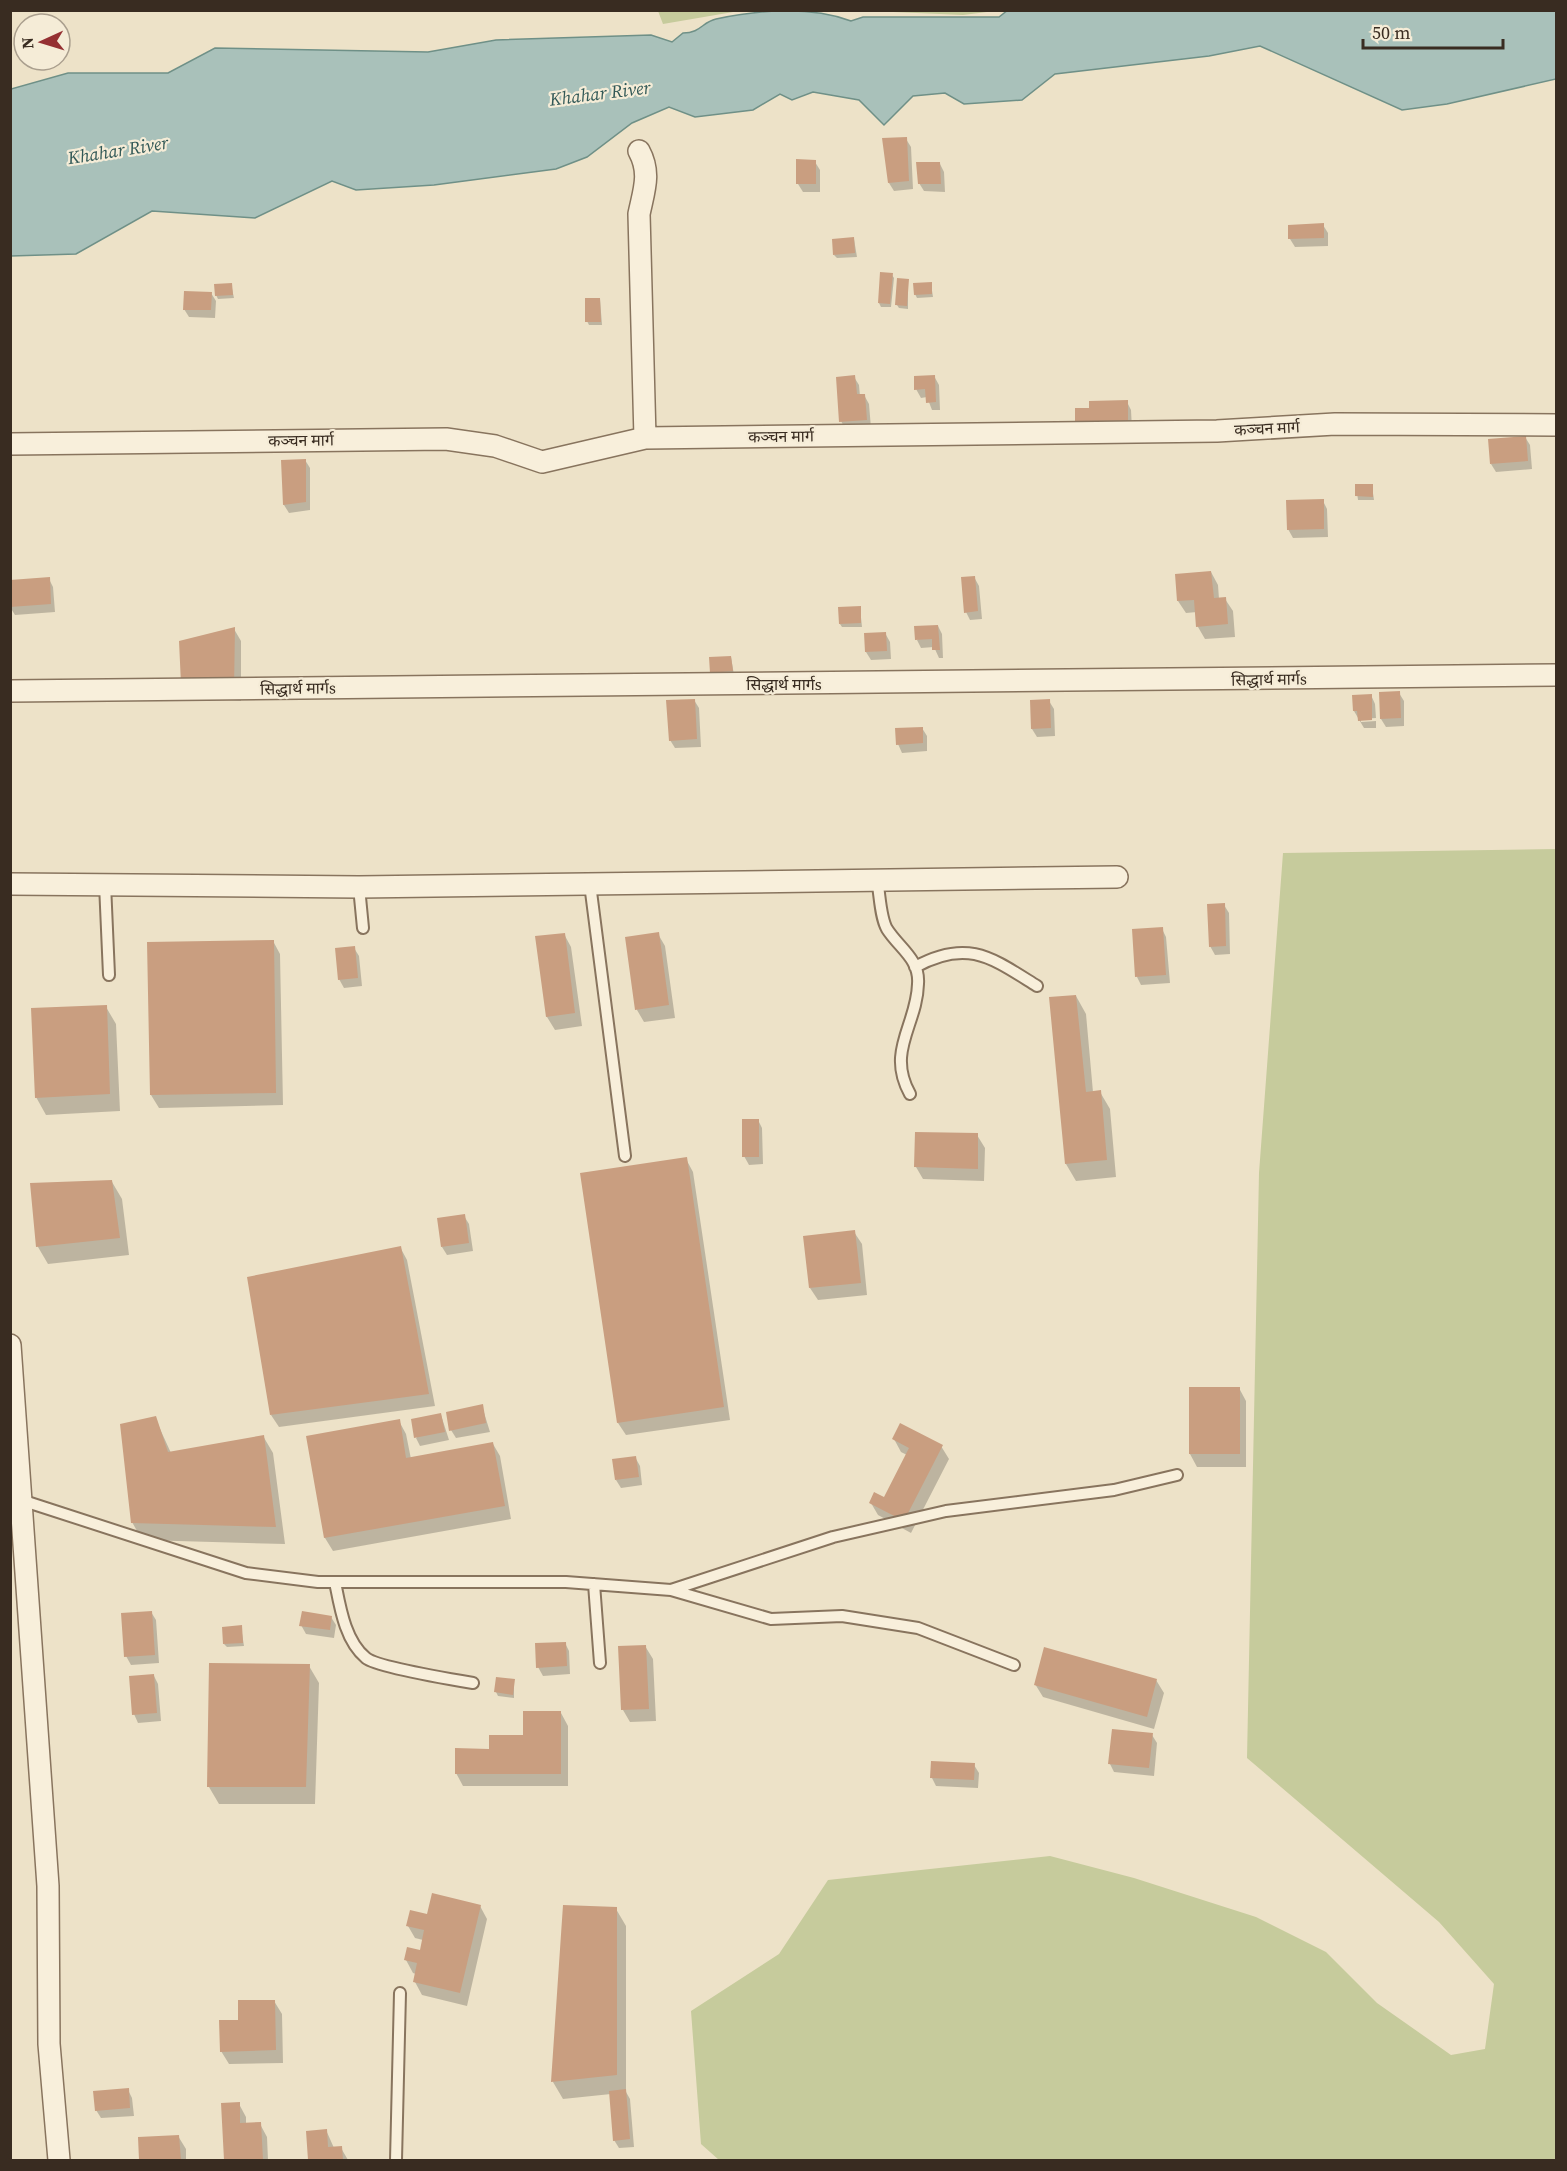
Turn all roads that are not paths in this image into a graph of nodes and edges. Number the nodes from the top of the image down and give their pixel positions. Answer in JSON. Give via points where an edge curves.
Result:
{"nodes":[{"id":1,"x":639,"y":151,"type":"dead end"},
{"id":2,"x":1557,"y":425,"type":"edge"},
{"id":3,"x":645,"y":438,"type":"junction"},
{"id":4,"x":10,"y":444,"type":"edge"},
{"id":5,"x":1557,"y":675,"type":"edge"},
{"id":6,"x":10,"y":691,"type":"edge"},
{"id":7,"x":1117,"y":877,"type":"dead end"},
{"id":8,"x":877,"y":880,"type":"junction"},
{"id":9,"x":10,"y":884,"type":"edge"},
{"id":10,"x":590,"y":884,"type":"junction"},
{"id":11,"x":105,"y":885,"type":"junction"},
{"id":12,"x":359,"y":887,"type":"junction"},
{"id":13,"x":363,"y":928,"type":"dead end"},
{"id":14,"x":915,"y":968,"type":"junction"},
{"id":15,"x":109,"y":975,"type":"dead end"},
{"id":16,"x":1037,"y":986,"type":"dead end"},
{"id":17,"x":910,"y":1094,"type":"dead end"},
{"id":18,"x":626,"y":1156,"type":"dead end"},
{"id":19,"x":10,"y":1345,"type":"edge"},
{"id":20,"x":1177,"y":1475,"type":"dead end"},
{"id":21,"x":16,"y":1500,"type":"edge"},
{"id":22,"x":334,"y":1582,"type":"junction"},
{"id":23,"x":594,"y":1584,"type":"junction"},
{"id":24,"x":671,"y":1590,"type":"junction"},
{"id":25,"x":600,"y":1663,"type":"dead end"},
{"id":26,"x":1014,"y":1665,"type":"dead end"},
{"id":27,"x":473,"y":1683,"type":"dead end"},
{"id":28,"x":399,"y":1993,"type":"dead end"},
{"id":29,"x":59,"y":2160,"type":"edge"},
{"id":30,"x":396,"y":2160,"type":"edge"}],
"edges":[{"from":1,"to":3,"type":"street","via":[[645,162],[647,187],[639,214]]},
{"from":2,"to":3,"type":"street","name":"कञ्चन मार्ग","via":[[1335,424],[1217,430]]},
{"from":3,"to":4,"type":"street","name":"कञ्चन मार्ग","via":[[542,462],[495,446],[446,439]]},
{"from":5,"to":6,"type":"street","name":"सिद्धार्थ मार्गs"},
{"from":7,"to":8,"type":"street"},
{"from":8,"to":10,"type":"street"},
{"from":8,"to":14,"type":"lane","via":[[886,928]]},
{"from":9,"to":11,"type":"street"},
{"from":10,"to":12,"type":"street"},
{"from":10,"to":18,"type":"lane"},
{"from":11,"to":12,"type":"street"},
{"from":11,"to":15,"type":"lane"},
{"from":12,"to":13,"type":"lane"},
{"from":14,"to":16,"type":"lane","via":[[938,957],[976,952]]},
{"from":14,"to":17,"type":"lane","via":[[919,983],[902,1046],[900,1076]]},
{"from":19,"to":21,"type":"street"},
{"from":20,"to":24,"type":"lane","via":[[1114,1490],[935,1513],[833,1537]]},
{"from":21,"to":22,"type":"lane","via":[[246,1573]]},
{"from":21,"to":29,"type":"street","via":[[48,1886],[49,2044]]},
{"from":22,"to":23,"type":"lane"},
{"from":22,"to":27,"type":"lane","via":[[351,1639],[366,1659]]},
{"from":23,"to":24,"type":"lane"},
{"from":23,"to":25,"type":"lane"},
{"from":24,"to":26,"type":"lane","via":[[771,1619],[842,1616],[918,1628]]},
{"from":28,"to":30,"type":"lane"}]}
